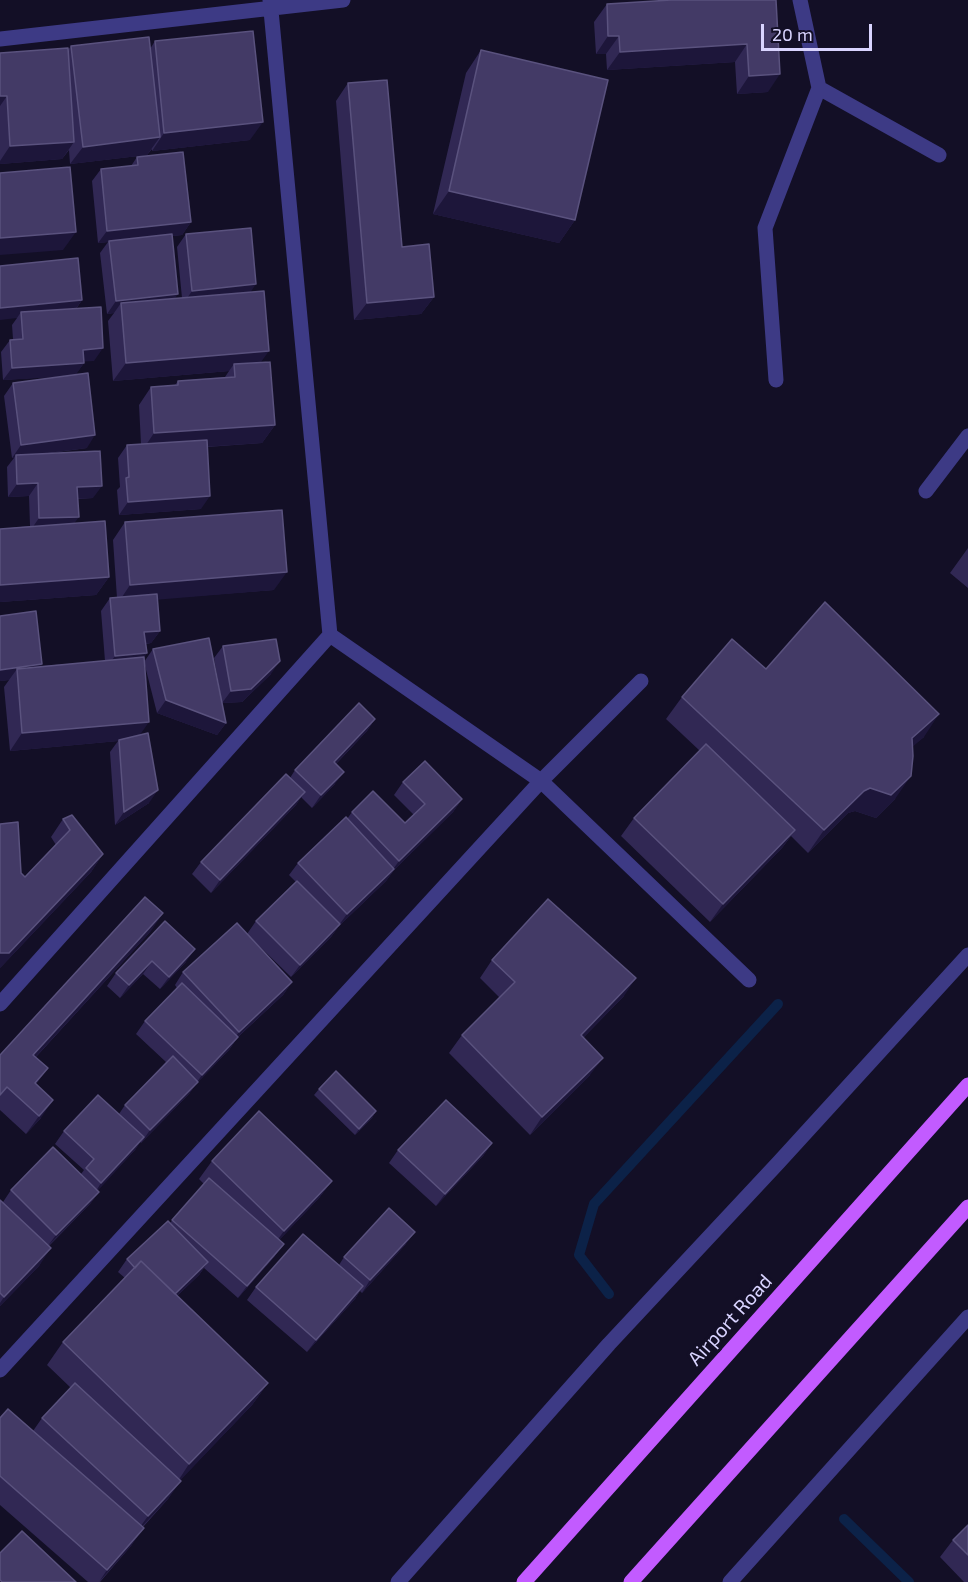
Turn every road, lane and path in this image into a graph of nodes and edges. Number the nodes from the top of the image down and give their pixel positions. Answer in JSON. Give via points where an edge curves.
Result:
{"nodes":[{"id":1,"x":343,"y":0,"type":"edge"},
{"id":2,"x":800,"y":0,"type":"edge"},
{"id":3,"x":270,"y":4,"type":"edge"},
{"id":4,"x":0,"y":39,"type":"edge"},
{"id":5,"x":819,"y":88,"type":"junction"},
{"id":6,"x":939,"y":155,"type":"dead end"},
{"id":7,"x":776,"y":380,"type":"dead end"},
{"id":8,"x":968,"y":435,"type":"edge"},
{"id":9,"x":926,"y":491,"type":"dead end"},
{"id":10,"x":330,"y":635,"type":"junction"},
{"id":11,"x":641,"y":681,"type":"dead end"},
{"id":12,"x":541,"y":781,"type":"junction"},
{"id":13,"x":968,"y":956,"type":"edge"},
{"id":14,"x":749,"y":980,"type":"dead end"},
{"id":15,"x":0,"y":1004,"type":"edge"},
{"id":16,"x":968,"y":1085,"type":"edge"},
{"id":17,"x":968,"y":1207,"type":"edge"},
{"id":18,"x":968,"y":1317,"type":"edge"},
{"id":19,"x":0,"y":1370,"type":"edge"},
{"id":20,"x":398,"y":1582,"type":"edge"},
{"id":21,"x":524,"y":1582,"type":"edge"},
{"id":22,"x":631,"y":1582,"type":"edge"},
{"id":23,"x":730,"y":1582,"type":"edge"}],
"edges":[{"from":1,"to":3,"type":"street"},
{"from":2,"to":5,"type":"street"},
{"from":3,"to":4,"type":"street"},
{"from":3,"to":10,"type":"street"},
{"from":5,"to":6,"type":"street"},
{"from":5,"to":7,"type":"street","via":[[765,228]]},
{"from":8,"to":9,"type":"street"},
{"from":10,"to":12,"type":"street"},
{"from":10,"to":15,"type":"street"},
{"from":11,"to":12,"type":"street"},
{"from":12,"to":14,"type":"street"},
{"from":12,"to":19,"type":"street"},
{"from":13,"to":20,"type":"street","via":[[609,1344]]},
{"from":16,"to":21,"type":"main road","name":"Airport Road"},
{"from":17,"to":22,"type":"main road"},
{"from":18,"to":23,"type":"street"}]}
